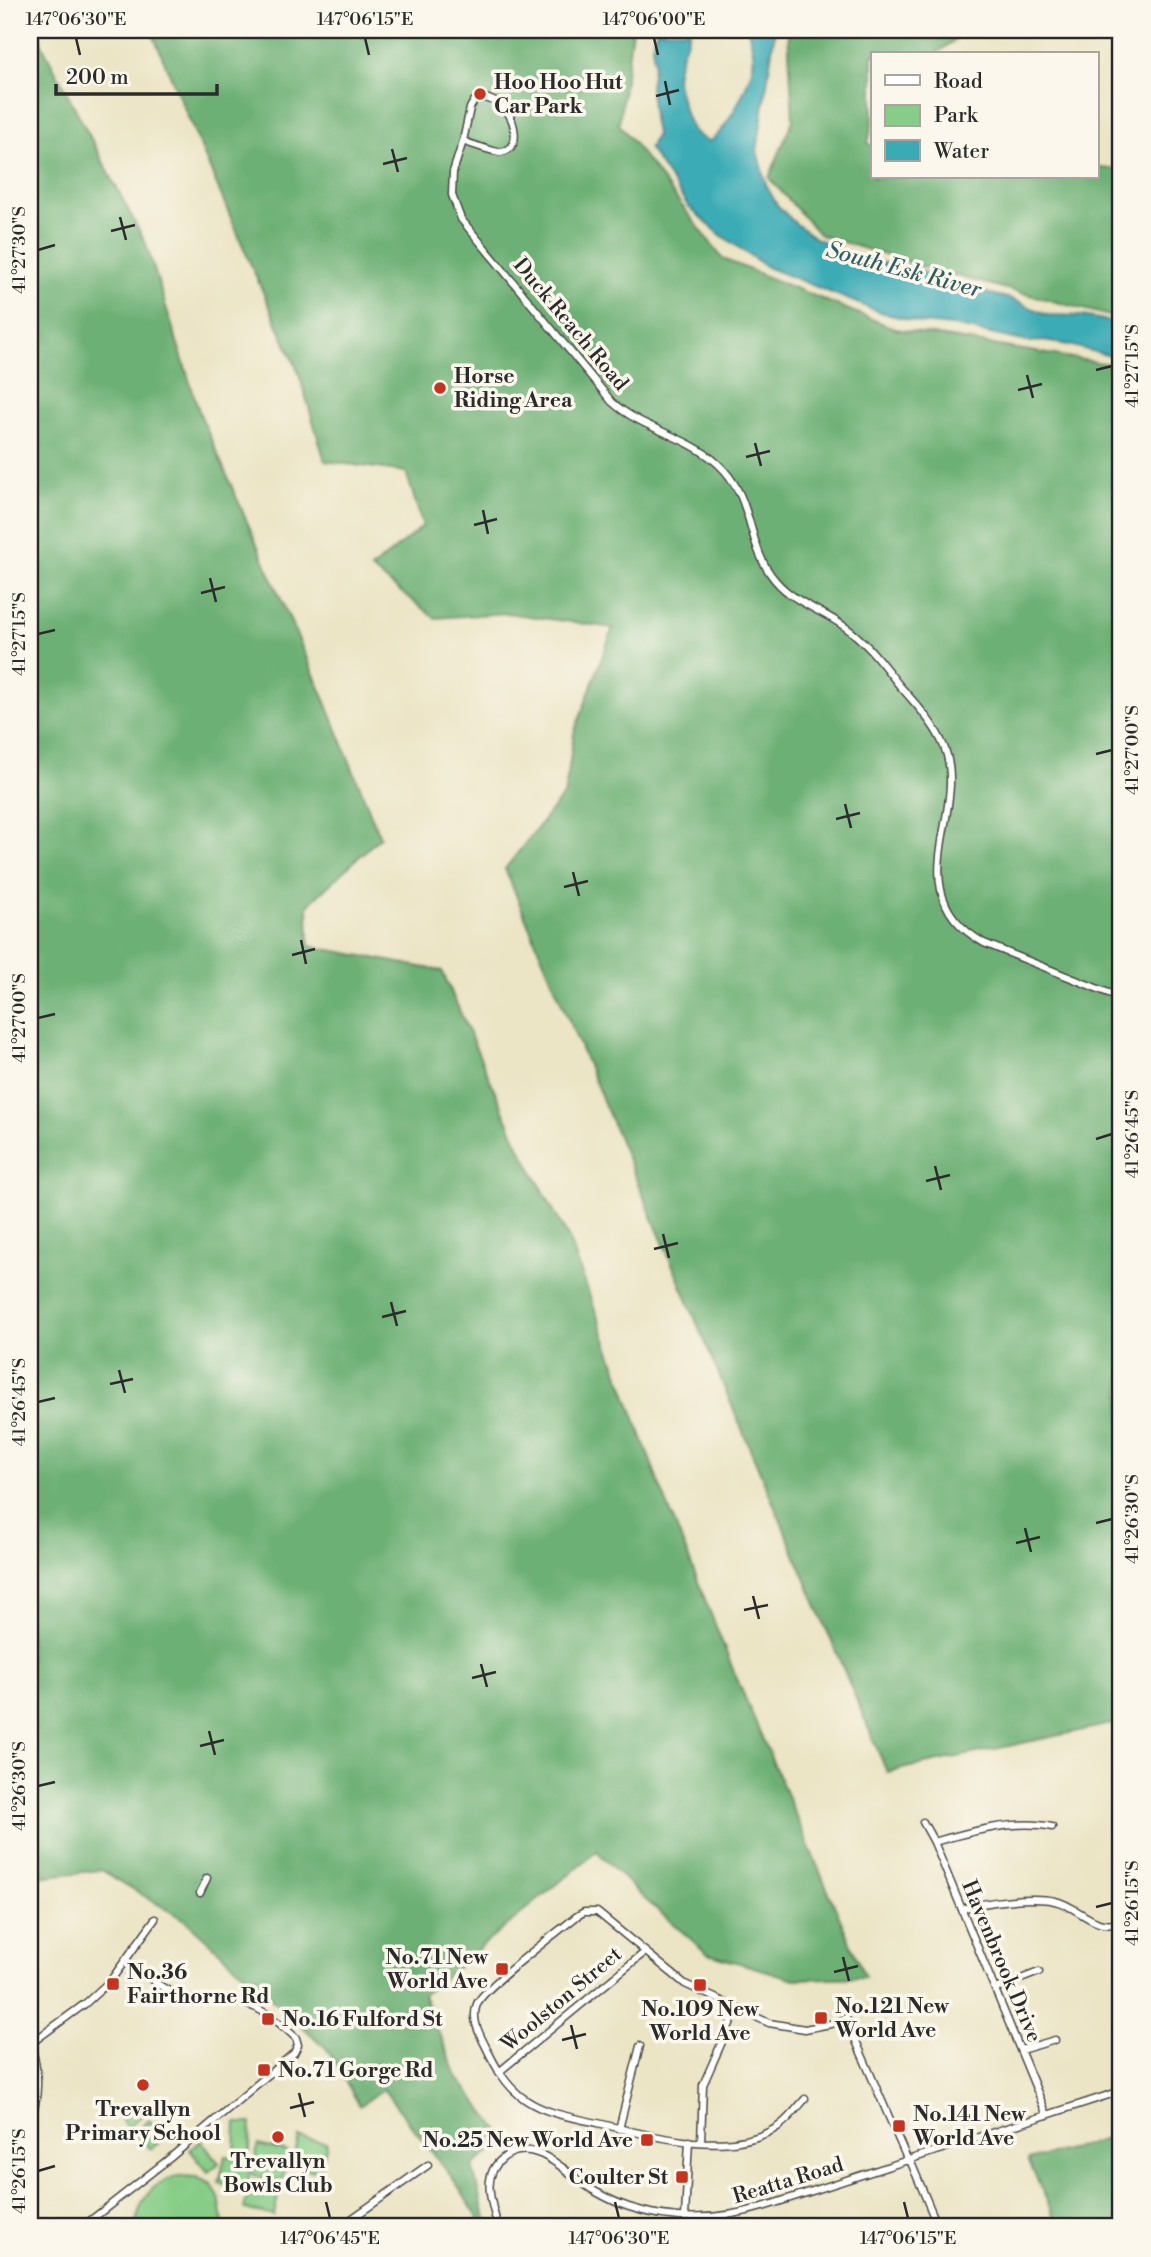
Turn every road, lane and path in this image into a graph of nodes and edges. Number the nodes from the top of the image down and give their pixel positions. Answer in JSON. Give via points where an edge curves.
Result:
{"nodes":[{"id":1,"x":463,"y":141,"type":"junction"},
{"id":2,"x":1121,"y":998,"type":"edge"},
{"id":3,"x":923,"y":1822,"type":"dead end"},
{"id":4,"x":1052,"y":1827,"type":"dead end"},
{"id":5,"x":934,"y":1842,"type":"junction"},
{"id":6,"x":207,"y":1878,"type":"dead end"},
{"id":7,"x":200,"y":1894,"type":"dead end"},
{"id":8,"x":962,"y":1909,"type":"junction"},
{"id":9,"x":155,"y":1919,"type":"dead end"},
{"id":10,"x":1121,"y":1922,"type":"edge"},
{"id":11,"x":645,"y":1952,"type":"junction"},
{"id":12,"x":127,"y":1961,"type":"junction"},
{"id":13,"x":1039,"y":1972,"type":"dead end"},
{"id":14,"x":995,"y":1989,"type":"junction"},
{"id":15,"x":737,"y":2008,"type":"junction"},
{"id":16,"x":1055,"y":2040,"type":"dead end"},
{"id":17,"x":30,"y":2044,"type":"edge"},
{"id":18,"x":640,"y":2046,"type":"dead end"},
{"id":19,"x":1021,"y":2050,"type":"junction"},
{"id":20,"x":499,"y":2072,"type":"junction"},
{"id":21,"x":1121,"y":2091,"type":"edge"},
{"id":22,"x":805,"y":2099,"type":"dead end"},
{"id":23,"x":1047,"y":2115,"type":"junction"},
{"id":24,"x":30,"y":2122,"type":"edge"},
{"id":25,"x":619,"y":2129,"type":"junction"},
{"id":26,"x":689,"y":2141,"type":"junction"},
{"id":27,"x":701,"y":2142,"type":"junction"},
{"id":28,"x":909,"y":2160,"type":"junction"},
{"id":29,"x":428,"y":2165,"type":"dead end"},
{"id":30,"x":685,"y":2217,"type":"junction"},
{"id":31,"x":82,"y":2227,"type":"edge"},
{"id":32,"x":340,"y":2227,"type":"edge"},
{"id":33,"x":498,"y":2227,"type":"edge"},
{"id":34,"x":938,"y":2227,"type":"edge"}],
"edges":[{"from":1,"to":1,"type":"street","name":"Duck Reach Road","via":[[470,108],[479,97],[503,107],[513,122],[514,140],[503,152]]},
{"from":1,"to":2,"type":"street","name":"Duck Reach Road","via":[[452,194],[473,235],[612,402],[631,417],[699,449],[727,473],[743,499],[760,553],[774,579],[796,599],[854,634],[937,732],[951,777],[940,874],[944,900],[954,920],[984,943]]},
{"from":3,"to":5,"type":"street","name":"Havenbrook Drive"},
{"from":4,"to":5,"type":"street","via":[[985,1829]]},
{"from":5,"to":8,"type":"street","name":"Havenbrook Drive"},
{"from":6,"to":7,"type":"street"},
{"from":8,"to":10,"type":"street","via":[[1043,1899],[1063,1903],[1101,1924]]},
{"from":8,"to":14,"type":"street","name":"Havenbrook Drive"},
{"from":9,"to":12,"type":"street"},
{"from":11,"to":15,"type":"street","via":[[685,1983]]},
{"from":11,"to":20,"type":"street","name":"Woolston Street"},
{"from":11,"to":20,"type":"street","via":[[597,1912],[584,1912],[494,1984],[480,1998],[475,2018]]},
{"from":12,"to":17,"type":"street","via":[[86,2003]]},
{"from":12,"to":31,"type":"street","via":[[183,1997],[257,2007],[298,2041],[297,2049]]},
{"from":13,"to":14,"type":"street"},
{"from":14,"to":19,"type":"street","name":"Havenbrook Drive"},
{"from":15,"to":27,"type":"street","via":[[703,2085]]},
{"from":15,"to":28,"type":"street","via":[[769,2023],[794,2028],[823,2026],[846,2018]]},
{"from":16,"to":19,"type":"street"},
{"from":17,"to":24,"type":"street","via":[[36,2089]]},
{"from":18,"to":25,"type":"street"},
{"from":19,"to":23,"type":"street","name":"Havenbrook Drive"},
{"from":20,"to":25,"type":"street","via":[[536,2106]]},
{"from":21,"to":23,"type":"street","name":"Reatta Road"},
{"from":22,"to":27,"type":"street","via":[[769,2131],[736,2141]]},
{"from":23,"to":28,"type":"street","name":"Reatta Road"},
{"from":25,"to":26,"type":"street"},
{"from":26,"to":27,"type":"street"},
{"from":26,"to":30,"type":"street"},
{"from":28,"to":30,"type":"street","name":"Reatta Road","via":[[747,2212]]},
{"from":28,"to":34,"type":"street"},
{"from":29,"to":32,"type":"street"},
{"from":30,"to":33,"type":"street","name":"Reatta Road","via":[[612,2201],[548,2158],[526,2151],[508,2154],[492,2171],[489,2192]]}]}
